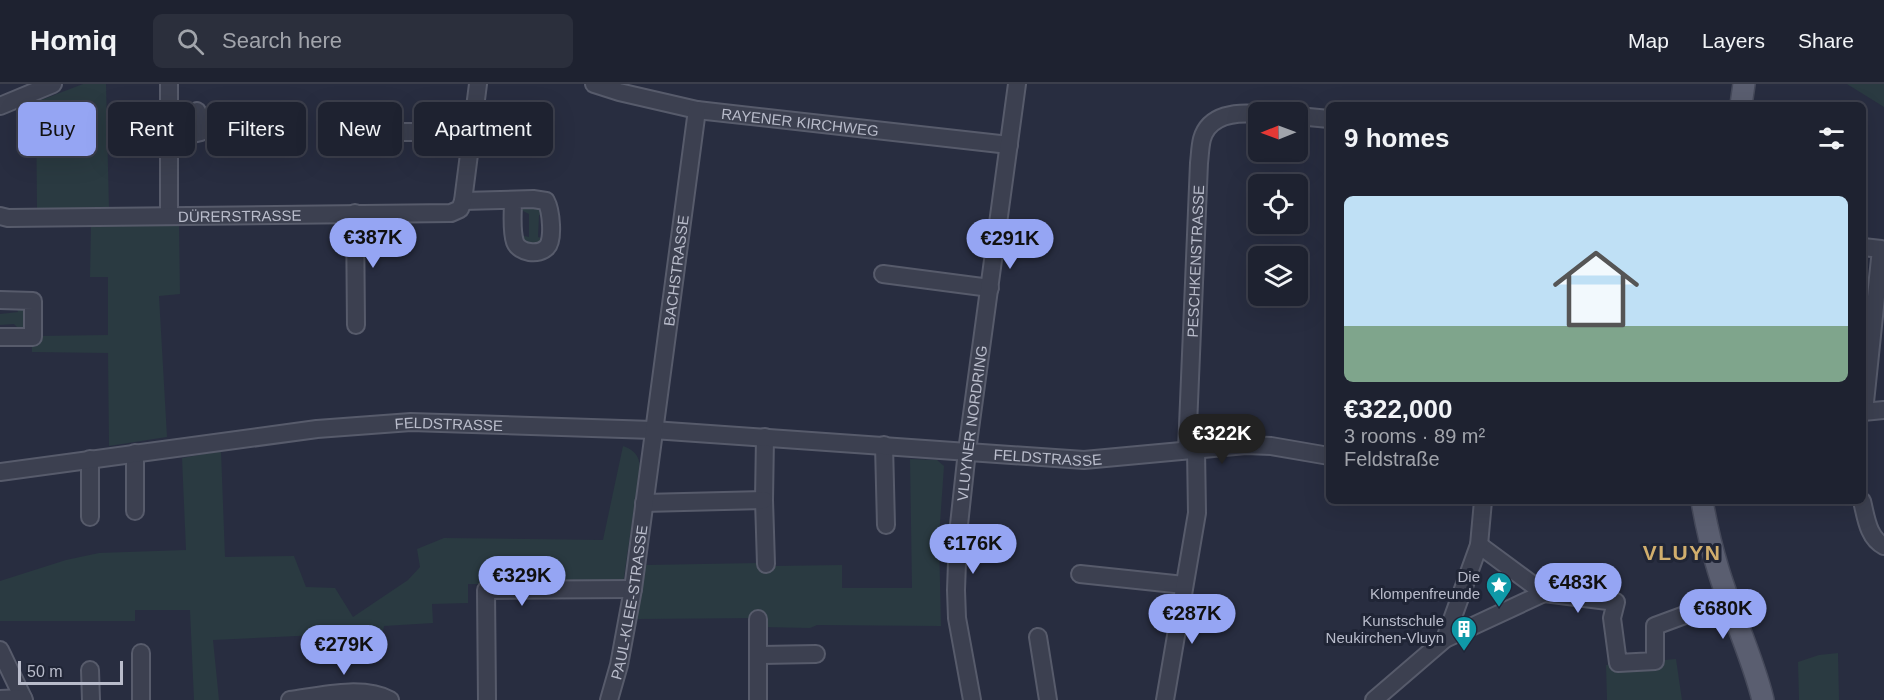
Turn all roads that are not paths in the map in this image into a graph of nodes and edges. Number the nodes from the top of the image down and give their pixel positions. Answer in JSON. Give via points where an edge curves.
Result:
{"nodes":[{"id":1,"x":53,"y":84,"type":"edge"},
{"id":2,"x":169,"y":84,"type":"edge"},
{"id":3,"x":478,"y":84,"type":"edge"},
{"id":4,"x":594,"y":84,"type":"edge"},
{"id":5,"x":1017,"y":84,"type":"edge"},
{"id":6,"x":1744,"y":84,"type":"edge"},
{"id":7,"x":169,"y":102,"type":"edge"},
{"id":8,"x":476,"y":102,"type":"edge"},
{"id":9,"x":1741,"y":102,"type":"edge"},
{"id":10,"x":0,"y":106,"type":"edge"},
{"id":11,"x":697,"y":110,"type":"junction"},
{"id":12,"x":197,"y":111,"type":"dead end"},
{"id":13,"x":1248,"y":113,"type":"edge"},
{"id":14,"x":1308,"y":117,"type":"edge"},
{"id":15,"x":1326,"y":119,"type":"edge"},
{"id":16,"x":195,"y":133,"type":"edge"},
{"id":17,"x":1009,"y":145,"type":"junction"},
{"id":18,"x":169,"y":156,"type":"edge"},
{"id":19,"x":469,"y":156,"type":"edge"},
{"id":20,"x":513,"y":200,"type":"dead end"},
{"id":21,"x":463,"y":201,"type":"junction"},
{"id":22,"x":355,"y":213,"type":"junction"},
{"id":23,"x":0,"y":216,"type":"edge"},
{"id":24,"x":169,"y":216,"type":"junction"},
{"id":25,"x":1866,"y":247,"type":"edge"},
{"id":26,"x":883,"y":274,"type":"dead end"},
{"id":27,"x":990,"y":288,"type":"junction"},
{"id":28,"x":0,"y":300,"type":"edge"},
{"id":29,"x":356,"y":325,"type":"dead end"},
{"id":30,"x":0,"y":337,"type":"edge"},
{"id":31,"x":1866,"y":393,"type":"edge"},
{"id":32,"x":1884,"y":410,"type":"edge"},
{"id":33,"x":1866,"y":412,"type":"edge"},
{"id":34,"x":653,"y":430,"type":"junction"},
{"id":35,"x":765,"y":437,"type":"junction"},
{"id":36,"x":884,"y":445,"type":"junction"},
{"id":37,"x":1192,"y":450,"type":"junction"},
{"id":38,"x":967,"y":451,"type":"junction"},
{"id":39,"x":135,"y":453,"type":"junction"},
{"id":40,"x":1326,"y":455,"type":"edge"},
{"id":41,"x":90,"y":459,"type":"junction"},
{"id":42,"x":0,"y":472,"type":"edge"},
{"id":43,"x":764,"y":500,"type":"junction"},
{"id":44,"x":644,"y":503,"type":"junction"},
{"id":45,"x":1483,"y":504,"type":"edge"},
{"id":46,"x":1703,"y":504,"type":"edge"},
{"id":47,"x":1863,"y":504,"type":"edge"},
{"id":48,"x":135,"y":511,"type":"dead end"},
{"id":49,"x":90,"y":517,"type":"dead end"},
{"id":50,"x":886,"y":525,"type":"dead end"},
{"id":51,"x":1479,"y":545,"type":"junction"},
{"id":52,"x":1884,"y":546,"type":"edge"},
{"id":53,"x":766,"y":564,"type":"dead end"},
{"id":54,"x":1080,"y":574,"type":"dead end"},
{"id":55,"x":1564,"y":579,"type":"dead end"},
{"id":56,"x":1185,"y":585,"type":"junction"},
{"id":57,"x":633,"y":589,"type":"junction"},
{"id":58,"x":1544,"y":593,"type":"junction"},
{"id":59,"x":1728,"y":599,"type":"junction"},
{"id":60,"x":758,"y":619,"type":"dead end"},
{"id":61,"x":1038,"y":637,"type":"dead end"},
{"id":62,"x":1445,"y":639,"type":"junction"},
{"id":63,"x":0,"y":650,"type":"edge"},
{"id":64,"x":141,"y":653,"type":"dead end"},
{"id":65,"x":816,"y":654,"type":"dead end"},
{"id":66,"x":758,"y":655,"type":"junction"},
{"id":67,"x":90,"y":670,"type":"dead end"},
{"id":68,"x":1380,"y":695,"type":"edge"},
{"id":69,"x":0,"y":699,"type":"edge"},
{"id":70,"x":24,"y":699,"type":"edge"},
{"id":71,"x":91,"y":700,"type":"edge"},
{"id":72,"x":141,"y":700,"type":"edge"},
{"id":73,"x":293,"y":700,"type":"edge"},
{"id":74,"x":390,"y":700,"type":"edge"},
{"id":75,"x":487,"y":700,"type":"edge"},
{"id":76,"x":609,"y":700,"type":"edge"},
{"id":77,"x":758,"y":700,"type":"edge"},
{"id":78,"x":972,"y":700,"type":"edge"},
{"id":79,"x":1048,"y":700,"type":"edge"},
{"id":80,"x":1165,"y":700,"type":"edge"},
{"id":81,"x":1763,"y":700,"type":"edge"}],
"edges":[{"from":1,"to":10,"type":"street"},
{"from":2,"to":7,"type":"street"},
{"from":3,"to":8,"type":"street"},
{"from":4,"to":11,"type":"street","name":"RAYENER KIRCHWEG"},
{"from":5,"to":17,"type":"street","name":"VLUYNER NORDRING"},
{"from":6,"to":9,"type":"main road"},
{"from":11,"to":17,"type":"street","name":"RAYENER KIRCHWEG"},
{"from":11,"to":34,"type":"street","name":"BACHSTRASSE"},
{"from":12,"to":16,"type":"street","via":[[202,122],[201,132]]},
{"from":13,"to":37,"type":"street","name":"PESCHKENSTRASSE","via":[[1223,116],[1203,138],[1199,163]]},
{"from":14,"to":15,"type":"street"},
{"from":17,"to":27,"type":"street","name":"VLUYNER NORDRING"},
{"from":18,"to":24,"type":"street"},
{"from":19,"to":21,"type":"street"},
{"from":20,"to":21,"type":"street"},
{"from":21,"to":22,"type":"street","name":"DÜRERSTRASSE","via":[[460,209],[442,214]]},
{"from":22,"to":24,"type":"street","name":"DÜRERSTRASSE"},
{"from":22,"to":29,"type":"street"},
{"from":23,"to":24,"type":"street","name":"DÜRERSTRASSE"},
{"from":25,"to":31,"type":"street","via":[[1881,249]]},
{"from":26,"to":27,"type":"street"},
{"from":27,"to":38,"type":"street","name":"VLUYNER NORDRING"},
{"from":28,"to":30,"type":"street","via":[[33,301],[33,337]]},
{"from":32,"to":33,"type":"street"},
{"from":34,"to":35,"type":"street","name":"FELDSTRASSE"},
{"from":34,"to":39,"type":"street","name":"FELDSTRASSE","via":[[411,422],[316,429]]},
{"from":34,"to":44,"type":"street","name":"PAUL-KLEE-STRASSE"},
{"from":35,"to":36,"type":"street","name":"FELDSTRASSE"},
{"from":35,"to":43,"type":"street"},
{"from":36,"to":38,"type":"street","name":"FELDSTRASSE"},
{"from":36,"to":50,"type":"street"},
{"from":37,"to":38,"type":"street","name":"FELDSTRASSE","via":[[1084,460]]},
{"from":37,"to":40,"type":"street","name":"FELDSTRASSE","via":[[1271,446]]},
{"from":37,"to":56,"type":"street","name":"PESCHKENSTRASSE","via":[[1197,513]]},
{"from":38,"to":78,"type":"street","name":"VLUYNER NORDRING","via":[[956,590]]},
{"from":39,"to":41,"type":"street","name":"FELDSTRASSE"},
{"from":39,"to":48,"type":"street"},
{"from":41,"to":42,"type":"street","name":"FELDSTRASSE"},
{"from":41,"to":49,"type":"street"},
{"from":43,"to":44,"type":"street"},
{"from":43,"to":53,"type":"street"},
{"from":44,"to":57,"type":"street","name":"PAUL-KLEE-STRASSE"},
{"from":45,"to":51,"type":"street"},
{"from":46,"to":59,"type":"main road","via":[[1714,531],[1718,570]]},
{"from":47,"to":52,"type":"street","via":[[1869,527]]},
{"from":51,"to":58,"type":"street"},
{"from":51,"to":62,"type":"street"},
{"from":54,"to":56,"type":"street"},
{"from":55,"to":58,"type":"street"},
{"from":56,"to":80,"type":"street","name":"PESCHKENSTRASSE"},
{"from":57,"to":75,"type":"street","via":[[486,590]]},
{"from":57,"to":76,"type":"street","name":"PAUL-KLEE-STRASSE"},
{"from":58,"to":59,"type":"street","via":[[1616,602],[1612,618],[1618,663],[1655,661],[1655,626]]},
{"from":58,"to":62,"type":"street"},
{"from":59,"to":81,"type":"main road"},
{"from":60,"to":66,"type":"street"},
{"from":61,"to":79,"type":"street"},
{"from":62,"to":68,"type":"street"},
{"from":63,"to":70,"type":"street"},
{"from":64,"to":72,"type":"street"},
{"from":65,"to":66,"type":"street"},
{"from":66,"to":77,"type":"street"},
{"from":67,"to":71,"type":"street"},
{"from":69,"to":70,"type":"street"},
{"from":73,"to":74,"type":"street","via":[[352,692]]}]}
